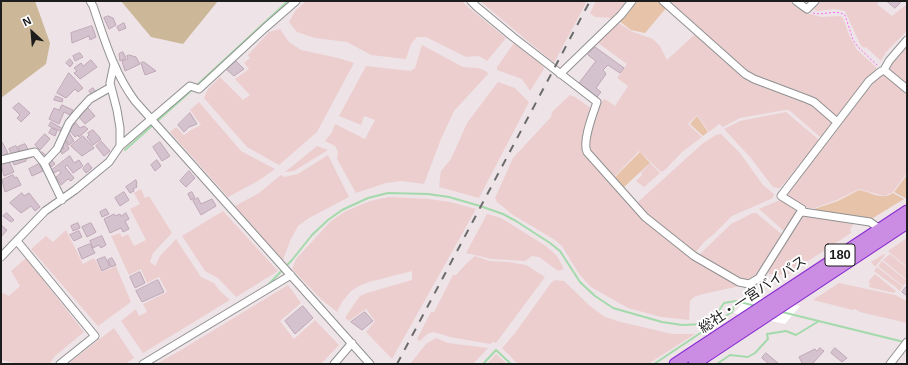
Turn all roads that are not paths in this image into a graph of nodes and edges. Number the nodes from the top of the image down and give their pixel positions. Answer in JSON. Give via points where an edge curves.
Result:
{"nodes":[{"id":1,"x":90,"y":1,"type":"edge"},
{"id":2,"x":296,"y":1,"type":"edge"},
{"id":3,"x":471,"y":1,"type":"edge"},
{"id":4,"x":632,"y":1,"type":"edge"},
{"id":5,"x":663,"y":1,"type":"edge"},
{"id":6,"x":796,"y":1,"type":"edge"},
{"id":7,"x":814,"y":1,"type":"edge"},
{"id":8,"x":907,"y":40,"type":"edge"},
{"id":9,"x":114,"y":63,"type":"junction"},
{"id":10,"x":883,"y":70,"type":"junction"},
{"id":11,"x":560,"y":74,"type":"junction"},
{"id":12,"x":111,"y":87,"type":"junction"},
{"id":13,"x":907,"y":88,"type":"edge"},
{"id":14,"x":152,"y":122,"type":"junction"},
{"id":15,"x":837,"y":122,"type":"junction"},
{"id":16,"x":120,"y":146,"type":"junction"},
{"id":17,"x":1,"y":160,"type":"edge"},
{"id":18,"x":44,"y":163,"type":"junction"},
{"id":19,"x":62,"y":200,"type":"junction"},
{"id":20,"x":907,"y":211,"type":"edge"},
{"id":21,"x":803,"y":212,"type":"junction"},
{"id":22,"x":907,"y":223,"type":"edge"},
{"id":23,"x":887,"y":228,"type":"junction"},
{"id":24,"x":17,"y":241,"type":"junction"},
{"id":25,"x":1,"y":256,"type":"edge"},
{"id":26,"x":290,"y":274,"type":"junction"},
{"id":27,"x":907,"y":342,"type":"edge"},
{"id":28,"x":352,"y":343,"type":"junction"},
{"id":29,"x":61,"y":364,"type":"edge"},
{"id":30,"x":144,"y":364,"type":"edge"},
{"id":31,"x":334,"y":364,"type":"edge"},
{"id":32,"x":370,"y":364,"type":"edge"},
{"id":33,"x":675,"y":364,"type":"edge"},
{"id":34,"x":694,"y":364,"type":"edge"},
{"id":35,"x":890,"y":364,"type":"edge"}],
"edges":[{"from":1,"to":9,"type":"street"},
{"from":2,"to":14,"type":"street","via":[[199,89],[190,86]]},
{"from":3,"to":11,"type":"street"},
{"from":4,"to":11,"type":"street"},
{"from":5,"to":15,"type":"street","via":[[745,74],[814,102]]},
{"from":6,"to":7,"type":"street","via":[[807,9]]},
{"from":8,"to":10,"type":"street"},
{"from":9,"to":12,"type":"street"},
{"from":9,"to":14,"type":"street","via":[[128,92]]},
{"from":10,"to":13,"type":"street"},
{"from":10,"to":15,"type":"street","via":[[868,81]]},
{"from":11,"to":21,"type":"street","via":[[597,102],[586,145],[587,152],[645,216],[694,256],[724,274],[743,284],[749,284],[759,278]]},
{"from":12,"to":16,"type":"street","via":[[120,128]]},
{"from":12,"to":18,"type":"street","via":[[90,99],[79,111],[57,149]]},
{"from":14,"to":16,"type":"street"},
{"from":14,"to":26,"type":"street"},
{"from":15,"to":21,"type":"street","via":[[781,196]]},
{"from":16,"to":19,"type":"street","via":[[109,162]]},
{"from":17,"to":18,"type":"street","via":[[35,152]]},
{"from":18,"to":19,"type":"street"},
{"from":19,"to":24,"type":"street","via":[[45,211]]},
{"from":20,"to":23,"type":"highway","name":"総社・一宮バイパス","number":"180"},
{"from":21,"to":23,"type":"street","via":[[870,222]]},
{"from":22,"to":23,"type":"highway","name":"総社・一宮バイパス","number":"180"},
{"from":23,"to":33,"type":"highway","name":"総社・一宮バイパス","number":"180"},
{"from":23,"to":34,"type":"highway","name":"総社・一宮バイパス","number":"180","via":[[786,303]]},
{"from":24,"to":25,"type":"street"},
{"from":24,"to":29,"type":"street","via":[[95,336]]},
{"from":26,"to":28,"type":"street"},
{"from":26,"to":30,"type":"street"},
{"from":27,"to":35,"type":"street"},
{"from":28,"to":31,"type":"street"},
{"from":28,"to":32,"type":"street"}]}
